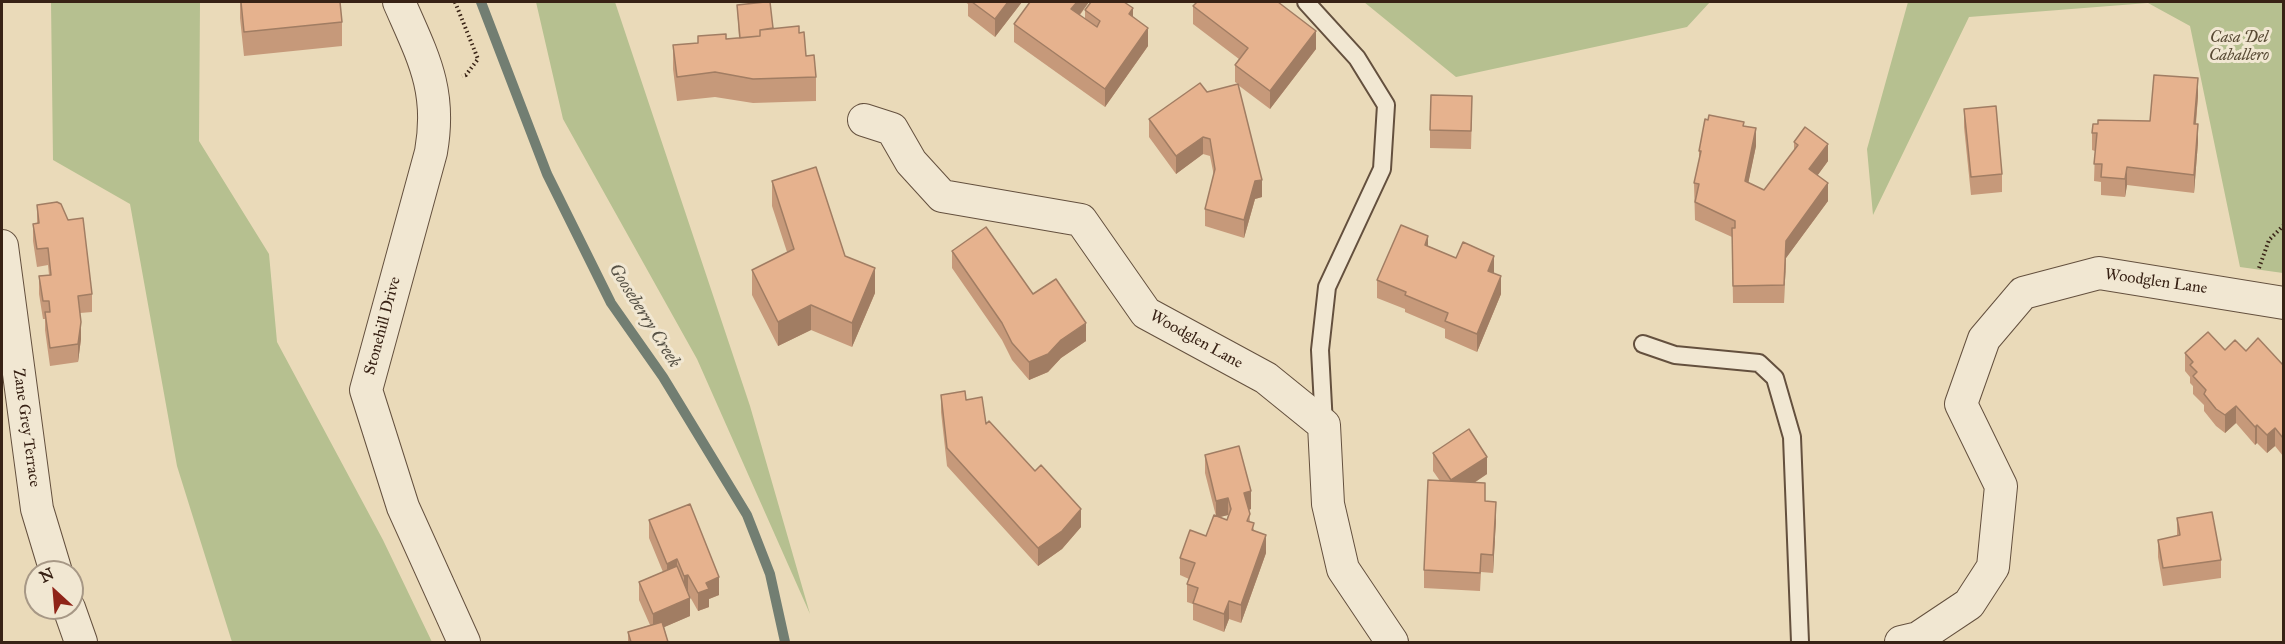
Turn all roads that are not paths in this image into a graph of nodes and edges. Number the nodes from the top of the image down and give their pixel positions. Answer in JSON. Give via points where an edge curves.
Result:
{"nodes":[{"id":1,"x":399,"y":2,"type":"edge"},
{"id":2,"x":1306,"y":2,"type":"edge"},
{"id":3,"x":864,"y":120,"type":"dead end"},
{"id":4,"x":2,"y":246,"type":"edge"},
{"id":5,"x":2283,"y":303,"type":"edge"},
{"id":6,"x":1644,"y":344,"type":"dead end"},
{"id":7,"x":1324,"y":424,"type":"junction"},
{"id":8,"x":52,"y":560,"type":"edge"},
{"id":9,"x":73,"y":620,"type":"edge"},
{"id":10,"x":81,"y":642,"type":"edge"},
{"id":11,"x":464,"y":642,"type":"edge"},
{"id":12,"x":1392,"y":642,"type":"edge"},
{"id":13,"x":1800,"y":642,"type":"edge"},
{"id":14,"x":1901,"y":642,"type":"edge"}],
"edges":[{"from":1,"to":11,"type":"street","name":"Stonehill Drive","via":[[432,81],[436,123],[366,390],[403,507]]},
{"from":2,"to":7,"type":"lane","via":[[1357,58],[1386,105],[1382,169],[1327,287],[1320,350]]},
{"from":3,"to":7,"type":"street","name":"Woodglen Lane","via":[[892,129],[911,162],[942,196],[1081,220],[1146,313],[1266,378]]},
{"from":4,"to":8,"type":"street","name":"Zane Grey Terrace","via":[[32,479]]},
{"from":5,"to":14,"type":"street","name":"Woodglen Lane","via":[[2099,273],[2023,293],[1984,339],[1961,404],[2001,486],[1993,567],[1969,604],[1918,638]]},
{"from":6,"to":13,"type":"lane","via":[[1675,355],[1759,363],[1775,378],[1792,436]]},
{"from":7,"to":12,"type":"street","via":[[1328,504],[1343,569]]},
{"from":9,"to":10,"type":"street"}]}
